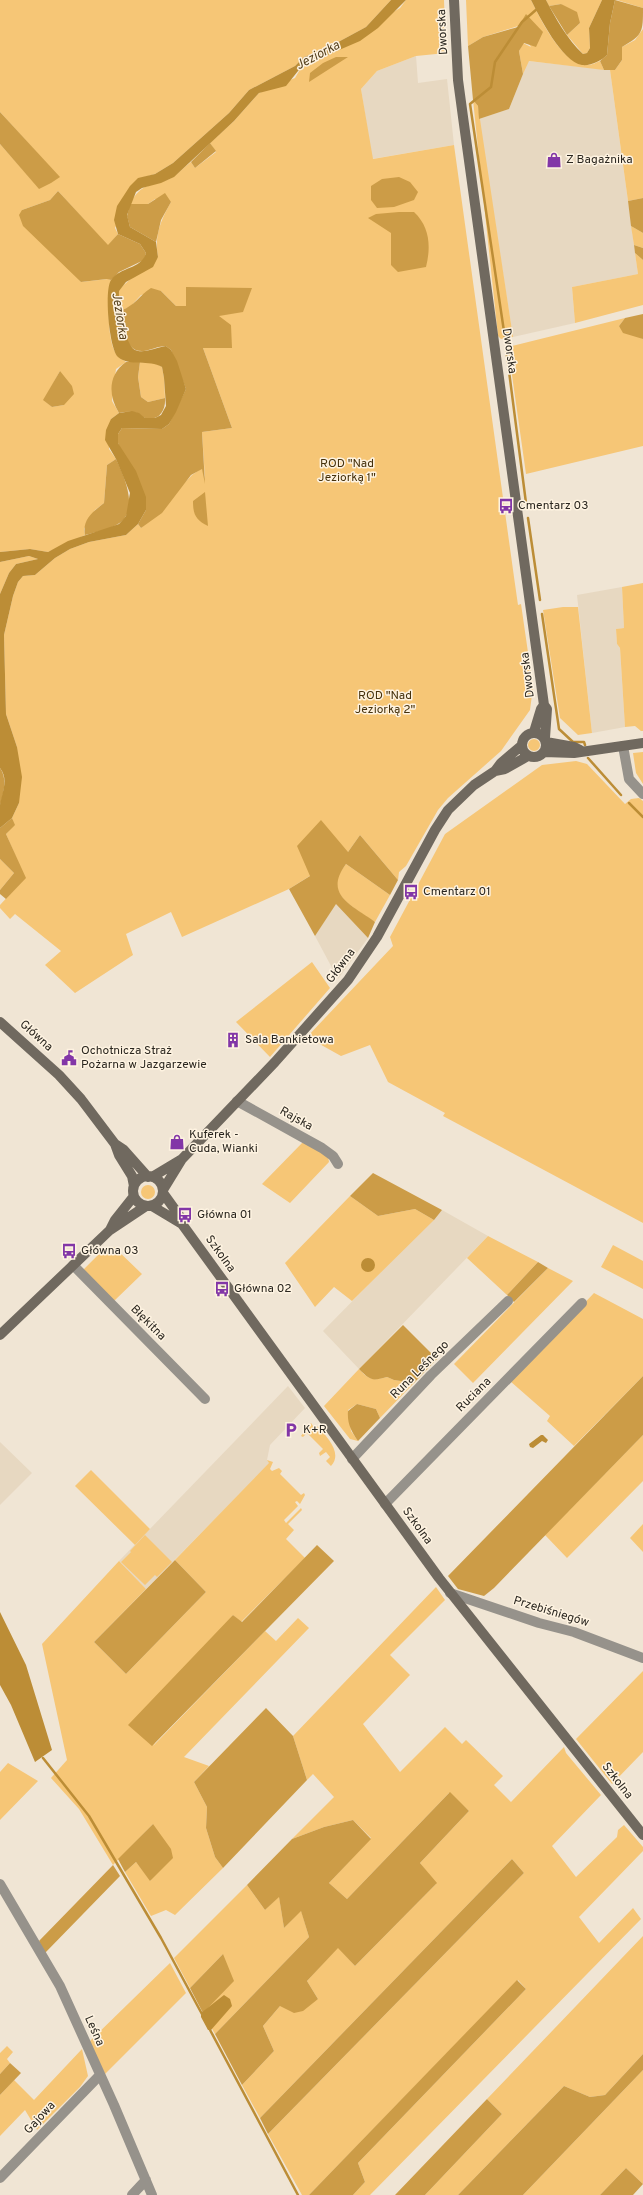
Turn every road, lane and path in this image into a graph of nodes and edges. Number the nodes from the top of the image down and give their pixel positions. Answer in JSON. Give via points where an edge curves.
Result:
{"nodes":[{"id":1,"x":454,"y":0,"type":"edge"},
{"id":2,"x":544,"y":705,"type":"junction"},
{"id":3,"x":534,"y":732,"type":"junction"},
{"id":4,"x":643,"y":743,"type":"edge"},
{"id":5,"x":545,"y":744,"type":"junction"},
{"id":6,"x":521,"y":746,"type":"junction"},
{"id":7,"x":623,"y":746,"type":"junction"},
{"id":8,"x":528,"y":756,"type":"junction"},
{"id":9,"x":495,"y":771,"type":"junction"},
{"id":10,"x":643,"y":794,"type":"edge"},
{"id":11,"x":0,"y":1022,"type":"edge"},
{"id":12,"x":237,"y":1101,"type":"junction"},
{"id":13,"x":115,"y":1144,"type":"junction"},
{"id":14,"x":182,"y":1160,"type":"junction"},
{"id":15,"x":338,"y":1164,"type":"dead end"},
{"id":16,"x":150,"y":1177,"type":"junction"},
{"id":17,"x":134,"y":1191,"type":"junction"},
{"id":18,"x":163,"y":1192,"type":"junction"},
{"id":19,"x":149,"y":1206,"type":"junction"},
{"id":20,"x":182,"y":1224,"type":"junction"},
{"id":21,"x":110,"y":1230,"type":"junction"},
{"id":22,"x":73,"y":1265,"type":"junction"},
{"id":23,"x":508,"y":1301,"type":"dead end"},
{"id":24,"x":582,"y":1303,"type":"dead end"},
{"id":25,"x":0,"y":1335,"type":"edge"},
{"id":26,"x":205,"y":1399,"type":"dead end"},
{"id":27,"x":352,"y":1459,"type":"junction"},
{"id":28,"x":385,"y":1504,"type":"junction"},
{"id":29,"x":450,"y":1593,"type":"junction"},
{"id":30,"x":643,"y":1658,"type":"edge"},
{"id":31,"x":643,"y":1835,"type":"edge"},
{"id":32,"x":0,"y":1884,"type":"edge"},
{"id":33,"x":100,"y":2075,"type":"junction"},
{"id":34,"x":0,"y":2178,"type":"edge"},
{"id":35,"x":146,"y":2180,"type":"junction"},
{"id":36,"x":132,"y":2195,"type":"edge"},
{"id":37,"x":152,"y":2195,"type":"edge"}],
"edges":[{"from":1,"to":2,"type":"street","name":"Dworska","via":[[458,80],[542,674]]},
{"from":2,"to":3,"type":"street","name":"Dworska"},
{"from":2,"to":5,"type":"street","name":"Dworska","via":[[547,709]]},
{"from":3,"to":5,"type":"street","via":[[541,735]]},
{"from":3,"to":6,"type":"street","via":[[524,737]]},
{"from":4,"to":7,"type":"street"},
{"from":5,"to":7,"type":"street","via":[[560,754]]},
{"from":5,"to":8,"type":"street","via":[[535,757]]},
{"from":6,"to":8,"type":"street"},
{"from":6,"to":9,"type":"street","name":"Główna"},
{"from":7,"to":10,"type":"street","via":[[629,780]]},
{"from":8,"to":9,"type":"street","name":"Główna"},
{"from":9,"to":12,"type":"street","name":"Główna","via":[[448,810],[377,937],[348,980]]},
{"from":11,"to":13,"type":"street","name":"Główna","via":[[59,1075]]},
{"from":12,"to":14,"type":"street","name":"Główna"},
{"from":12,"to":15,"type":"street","name":"Rajska","via":[[322,1148],[333,1156]]},
{"from":13,"to":16,"type":"street","name":"Główna"},
{"from":13,"to":17,"type":"street","name":"Główna","via":[[132,1176]]},
{"from":14,"to":16,"type":"street","name":"Główna"},
{"from":14,"to":18,"type":"street","name":"Główna"},
{"from":16,"to":17,"type":"street","via":[[139,1180]]},
{"from":16,"to":18,"type":"street","via":[[159,1182]]},
{"from":17,"to":19,"type":"street","via":[[140,1204]]},
{"from":17,"to":21,"type":"street"},
{"from":18,"to":19,"type":"street","via":[[159,1201]]},
{"from":18,"to":20,"type":"street","name":"Szkolna","via":[[181,1218]]},
{"from":19,"to":20,"type":"street","name":"Szkolna"},
{"from":19,"to":21,"type":"street"},
{"from":20,"to":27,"type":"street","name":"Szkolna"},
{"from":21,"to":22,"type":"street"},
{"from":22,"to":25,"type":"street"},
{"from":22,"to":26,"type":"street","name":"Błękitna"},
{"from":23,"to":27,"type":"street","name":"Runa Leśnego","via":[[431,1375]]},
{"from":24,"to":28,"type":"street","name":"Ruciana"},
{"from":27,"to":28,"type":"street","name":"Szkolna"},
{"from":28,"to":29,"type":"street","name":"Szkolna"},
{"from":29,"to":30,"type":"street","name":"Przebiśniegów","via":[[539,1624],[574,1632]]},
{"from":29,"to":31,"type":"street","name":"Szkolna"},
{"from":32,"to":33,"type":"street","name":"Leśna","via":[[60,1986]]},
{"from":33,"to":34,"type":"street","name":"Gajowa"},
{"from":33,"to":35,"type":"street","name":"Leśna"},
{"from":35,"to":36,"type":"street"},
{"from":35,"to":37,"type":"street","name":"Leśna"}]}
